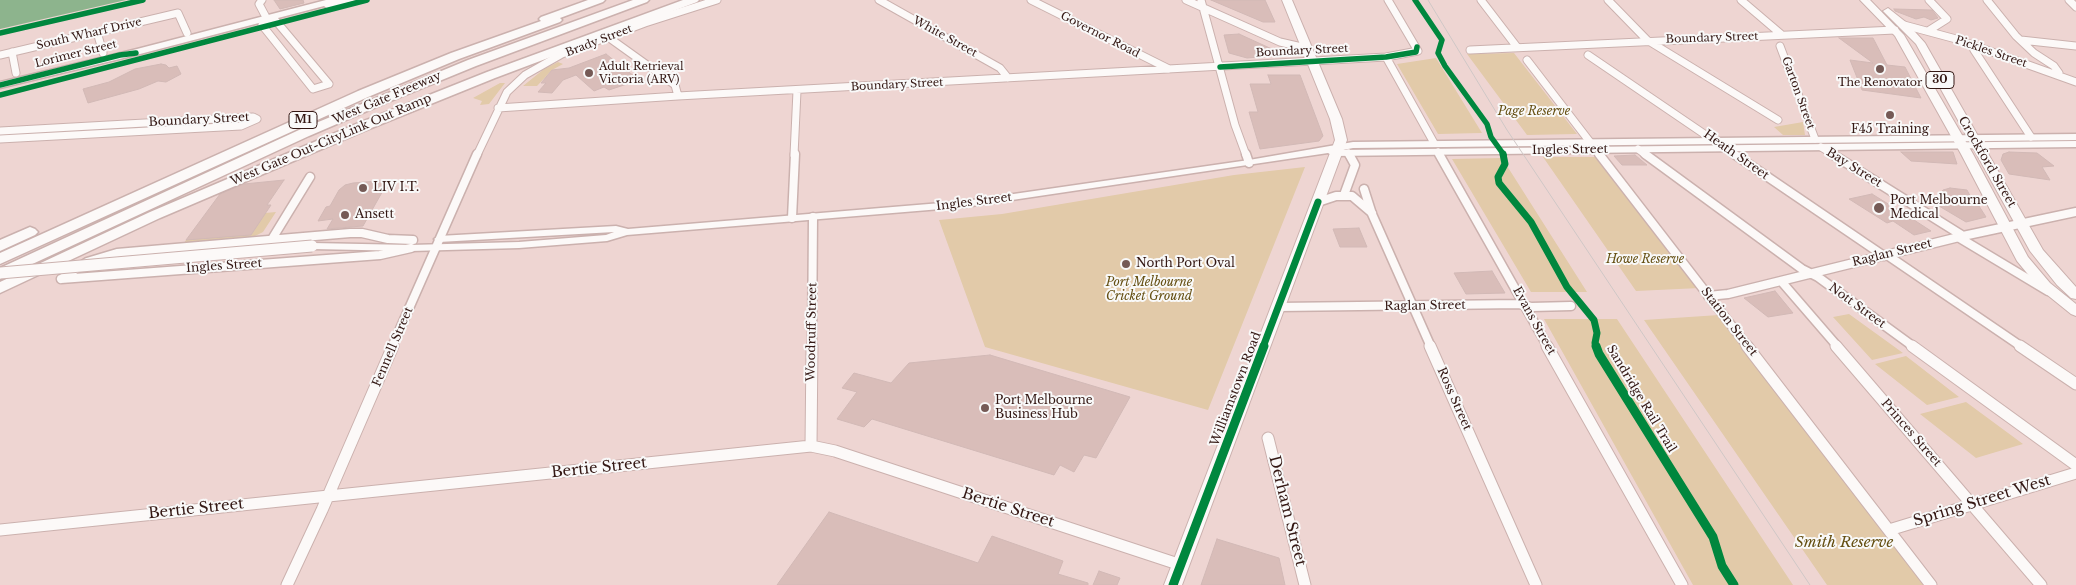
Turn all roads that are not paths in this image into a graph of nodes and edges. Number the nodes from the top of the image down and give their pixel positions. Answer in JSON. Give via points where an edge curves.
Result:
{"nodes":[{"id":1,"x":336,"y":0,"type":"edge"},
{"id":2,"x":352,"y":0,"type":"edge"},
{"id":3,"x":590,"y":0,"type":"edge"},
{"id":4,"x":599,"y":0,"type":"edge"},
{"id":5,"x":613,"y":0,"type":"edge"},
{"id":6,"x":626,"y":0,"type":"edge"},
{"id":7,"x":643,"y":0,"type":"edge"},
{"id":8,"x":656,"y":0,"type":"edge"},
{"id":9,"x":693,"y":0,"type":"edge"},
{"id":10,"x":701,"y":0,"type":"edge"},
{"id":11,"x":717,"y":0,"type":"edge"},
{"id":12,"x":879,"y":0,"type":"edge"},
{"id":13,"x":1031,"y":0,"type":"edge"},
{"id":14,"x":1186,"y":0,"type":"edge"},
{"id":15,"x":1288,"y":0,"type":"edge"},
{"id":16,"x":1388,"y":0,"type":"edge"},
{"id":17,"x":1480,"y":0,"type":"edge"},
{"id":18,"x":1608,"y":0,"type":"edge"},
{"id":19,"x":1741,"y":0,"type":"edge"},
{"id":20,"x":1865,"y":0,"type":"edge"},
{"id":21,"x":1873,"y":0,"type":"edge"},
{"id":22,"x":1929,"y":0,"type":"edge"},
{"id":23,"x":1987,"y":0,"type":"edge"},
{"id":24,"x":2070,"y":0,"type":"edge"},
{"id":25,"x":261,"y":1,"type":"edge"},
{"id":26,"x":673,"y":4,"type":"edge"},
{"id":27,"x":1202,"y":4,"type":"edge"},
{"id":28,"x":2076,"y":7,"type":"edge"},
{"id":29,"x":178,"y":13,"type":"joint"},
{"id":30,"x":286,"y":14,"type":"junction"},
{"id":31,"x":267,"y":19,"type":"junction"},
{"id":32,"x":612,"y":22,"type":"junction"},
{"id":33,"x":1900,"y":28,"type":"junction"},
{"id":34,"x":1928,"y":31,"type":"junction"},
{"id":35,"x":96,"y":32,"type":"junction"},
{"id":36,"x":1259,"y":32,"type":"joint"},
{"id":37,"x":187,"y":33,"type":"dead end"},
{"id":38,"x":1782,"y":35,"type":"junction"},
{"id":39,"x":1914,"y":35,"type":"junction"},
{"id":40,"x":608,"y":37,"type":"junction"},
{"id":41,"x":291,"y":39,"type":"junction"},
{"id":42,"x":1647,"y":40,"type":"junction"},
{"id":43,"x":2021,"y":40,"type":"junction"},
{"id":44,"x":276,"y":43,"type":"junction"},
{"id":45,"x":1305,"y":44,"type":"junction"},
{"id":46,"x":1780,"y":46,"type":"dead end"},
{"id":47,"x":2076,"y":46,"type":"edge"},
{"id":48,"x":516,"y":47,"type":"junction"},
{"id":49,"x":1514,"y":48,"type":"junction"},
{"id":50,"x":1976,"y":48,"type":"junction"},
{"id":51,"x":1470,"y":50,"type":"dead end"},
{"id":52,"x":12,"y":52,"type":"junction"},
{"id":53,"x":137,"y":52,"type":"junction"},
{"id":54,"x":103,"y":53,"type":"dead end"},
{"id":55,"x":2034,"y":53,"type":"junction"},
{"id":56,"x":0,"y":55,"type":"edge"},
{"id":57,"x":1588,"y":55,"type":"dead end"},
{"id":58,"x":1912,"y":56,"type":"junction"},
{"id":59,"x":1386,"y":57,"type":"junction"},
{"id":60,"x":308,"y":58,"type":"junction"},
{"id":61,"x":1929,"y":59,"type":"junction"},
{"id":62,"x":1312,"y":62,"type":"junction"},
{"id":63,"x":292,"y":63,"type":"junction"},
{"id":64,"x":1220,"y":67,"type":"junction"},
{"id":65,"x":2034,"y":69,"type":"junction"},
{"id":66,"x":1170,"y":70,"type":"junction"},
{"id":67,"x":16,"y":73,"type":"dead end"},
{"id":68,"x":2055,"y":76,"type":"junction"},
{"id":69,"x":1008,"y":78,"type":"junction"},
{"id":70,"x":2076,"y":82,"type":"edge"},
{"id":71,"x":0,"y":85,"type":"edge"},
{"id":72,"x":2076,"y":86,"type":"edge"},
{"id":73,"x":0,"y":90,"type":"edge"},
{"id":74,"x":797,"y":91,"type":"junction"},
{"id":75,"x":1932,"y":93,"type":"junction"},
{"id":76,"x":678,"y":96,"type":"junction"},
{"id":77,"x":1949,"y":96,"type":"junction"},
{"id":78,"x":498,"y":108,"type":"junction"},
{"id":79,"x":1778,"y":120,"type":"dead end"},
{"id":80,"x":0,"y":131,"type":"edge"},
{"id":81,"x":2031,"y":137,"type":"junction"},
{"id":82,"x":2076,"y":137,"type":"edge"},
{"id":83,"x":0,"y":139,"type":"edge"},
{"id":84,"x":1716,"y":140,"type":"junction"},
{"id":85,"x":1968,"y":142,"type":"junction"},
{"id":86,"x":1818,"y":143,"type":"junction"},
{"id":87,"x":2076,"y":144,"type":"edge"},
{"id":88,"x":1593,"y":146,"type":"junction"},
{"id":89,"x":1436,"y":148,"type":"junction"},
{"id":90,"x":1726,"y":148,"type":"junction"},
{"id":91,"x":1638,"y":149,"type":"junction"},
{"id":92,"x":1341,"y":150,"type":"junction"},
{"id":93,"x":1249,"y":163,"type":"junction"},
{"id":94,"x":249,"y":174,"type":"junction"},
{"id":95,"x":310,"y":177,"type":"dead end"},
{"id":96,"x":1348,"y":195,"type":"junction"},
{"id":97,"x":1318,"y":202,"type":"junction"},
{"id":98,"x":2076,"y":213,"type":"edge"},
{"id":99,"x":1372,"y":214,"type":"junction"},
{"id":100,"x":813,"y":217,"type":"junction"},
{"id":101,"x":792,"y":218,"type":"junction"},
{"id":102,"x":2022,"y":223,"type":"junction"},
{"id":103,"x":2005,"y":226,"type":"junction"},
{"id":104,"x":1960,"y":236,"type":"junction"},
{"id":105,"x":272,"y":239,"type":"junction"},
{"id":106,"x":437,"y":243,"type":"junction"},
{"id":107,"x":412,"y":244,"type":"junction"},
{"id":108,"x":0,"y":246,"type":"edge"},
{"id":109,"x":0,"y":251,"type":"edge"},
{"id":110,"x":1885,"y":255,"type":"junction"},
{"id":111,"x":0,"y":259,"type":"edge"},
{"id":112,"x":0,"y":266,"type":"edge"},
{"id":113,"x":0,"y":273,"type":"edge"},
{"id":114,"x":1810,"y":273,"type":"junction"},
{"id":115,"x":0,"y":280,"type":"edge"},
{"id":116,"x":1781,"y":281,"type":"junction"},
{"id":117,"x":0,"y":288,"type":"edge"},
{"id":118,"x":2053,"y":292,"type":"junction"},
{"id":119,"x":2076,"y":295,"type":"edge"},
{"id":120,"x":1708,"y":296,"type":"junction"},
{"id":121,"x":1525,"y":305,"type":"junction"},
{"id":122,"x":1413,"y":306,"type":"junction"},
{"id":123,"x":1571,"y":306,"type":"dead end"},
{"id":124,"x":1279,"y":307,"type":"junction"},
{"id":125,"x":2076,"y":311,"type":"edge"},
{"id":126,"x":2076,"y":384,"type":"edge"},
{"id":127,"x":1268,"y":438,"type":"dead end"},
{"id":128,"x":811,"y":446,"type":"junction"},
{"id":129,"x":2076,"y":465,"type":"edge"},
{"id":130,"x":2076,"y":473,"type":"edge"},
{"id":131,"x":328,"y":495,"type":"junction"},
{"id":132,"x":1972,"y":504,"type":"junction"},
{"id":133,"x":0,"y":530,"type":"edge"},
{"id":134,"x":1889,"y":530,"type":"junction"},
{"id":135,"x":1181,"y":564,"type":"junction"},
{"id":136,"x":287,"y":585,"type":"edge"},
{"id":137,"x":1173,"y":585,"type":"edge"},
{"id":138,"x":1305,"y":585,"type":"edge"},
{"id":139,"x":1536,"y":585,"type":"edge"},
{"id":140,"x":1682,"y":585,"type":"edge"},
{"id":141,"x":1931,"y":585,"type":"edge"},
{"id":142,"x":2041,"y":585,"type":"edge"}],
"edges":[{"from":1,"to":30,"type":"main road","name":"Lorimer Street"},
{"from":2,"to":30,"type":"main road","name":"Lorimer Street"},
{"from":3,"to":108,"type":"highway","via":[[445,51],[369,82]]},
{"from":4,"to":109,"type":"highway","via":[[482,41],[374,84]]},
{"from":5,"to":111,"type":"highway","name":"West Gate Freeway","number":"M1","via":[[389,83]]},
{"from":6,"to":112,"type":"highway","via":[[483,51],[371,96]]},
{"from":7,"to":48,"type":"highway","name":"West Gate Freeway","number":"M1"},
{"from":8,"to":48,"type":"highway"},
{"from":9,"to":26,"type":"highway","number":"M1"},
{"from":10,"to":26,"type":"highway"},
{"from":11,"to":40,"type":"street","name":"Brady Street"},
{"from":12,"to":69,"type":"street","name":"White Street","via":[[1000,68]]},
{"from":13,"to":66,"type":"street","name":"Governor Road"},
{"from":14,"to":27,"type":"street"},
{"from":15,"to":45,"type":"main road"},
{"from":16,"to":59,"type":"street","name":"Boundary Street","via":[[1418,50]]},
{"from":17,"to":49,"type":"street"},
{"from":18,"to":42,"type":"street"},
{"from":19,"to":38,"type":"street"},
{"from":20,"to":33,"type":"main road","number":"30"},
{"from":21,"to":33,"type":"main road","number":"30"},
{"from":22,"to":34,"type":"street","via":[[1947,20]]},
{"from":23,"to":43,"type":"street"},
{"from":24,"to":28,"type":"street"},
{"from":25,"to":31,"type":"street","via":[[259,4]]},
{"from":26,"to":32,"type":"highway"},
{"from":26,"to":94,"type":"highway","name":"West Gate Out-CityLink Out Ramp","number":"M1","via":[[436,96]]},
{"from":27,"to":36,"type":"street"},
{"from":27,"to":64,"type":"street"},
{"from":29,"to":35,"type":"street","name":"South Wharf Drive"},
{"from":29,"to":37,"type":"street"},
{"from":30,"to":31,"type":"main road","name":"Lorimer Street"},
{"from":31,"to":41,"type":"street","via":[[276,20]]},
{"from":31,"to":44,"type":"street","via":[[262,24]]},
{"from":31,"to":53,"type":"main road","name":"Lorimer Street"},
{"from":32,"to":94,"type":"highway","via":[[360,124]]},
{"from":32,"to":115,"type":"highway","via":[[464,75],[321,135],[140,214]]},
{"from":33,"to":34,"type":"street","name":"Pickles Street"},
{"from":33,"to":38,"type":"street","name":"Boundary Street"},
{"from":33,"to":39,"type":"main road","name":"Crockford Street","number":"30"},
{"from":33,"to":58,"type":"main road","name":"Crockford Street","number":"30"},
{"from":34,"to":50,"type":"street","name":"Pickles Street"},
{"from":35,"to":52,"type":"street","name":"South Wharf Drive"},
{"from":35,"to":54,"type":"street"},
{"from":36,"to":45,"type":"street","via":[[1282,43]]},
{"from":38,"to":42,"type":"street","name":"Boundary Street"},
{"from":39,"to":50,"type":"street","name":"Pickles Street","via":[[1936,36]]},
{"from":39,"to":61,"type":"main road","name":"Crockford Street","number":"30"},
{"from":40,"to":76,"type":"street","via":[[675,85]]},
{"from":40,"to":78,"type":"street","name":"Brady Street","via":[[538,67],[513,85]]},
{"from":41,"to":44,"type":"street"},
{"from":41,"to":60,"type":"street"},
{"from":42,"to":49,"type":"street","name":"Boundary Street"},
{"from":42,"to":79,"type":"street"},
{"from":43,"to":47,"type":"street"},
{"from":43,"to":55,"type":"street"},
{"from":44,"to":63,"type":"street"},
{"from":45,"to":62,"type":"main road"},
{"from":46,"to":86,"type":"street","name":"Garton Street"},
{"from":48,"to":113,"type":"highway","name":"West Gate Freeway","number":"M1","via":[[312,130]]},
{"from":49,"to":51,"type":"street","name":"Boundary Street"},
{"from":49,"to":88,"type":"street","name":"Station Street"},
{"from":50,"to":65,"type":"street","name":"Pickles Street"},
{"from":50,"to":81,"type":"street"},
{"from":52,"to":56,"type":"street","name":"South Wharf Drive"},
{"from":52,"to":67,"type":"street"},
{"from":53,"to":71,"type":"main road","name":"Lorimer Street"},
{"from":53,"to":73,"type":"main road","name":"Lorimer Street"},
{"from":55,"to":65,"type":"street"},
{"from":55,"to":68,"type":"street","via":[[2054,66],[2059,72]]},
{"from":57,"to":84,"type":"street","name":"Heath Street"},
{"from":58,"to":61,"type":"main road"},
{"from":58,"to":75,"type":"main road","name":"Crockford Street","number":"30"},
{"from":59,"to":62,"type":"street","name":"Boundary Street"},
{"from":59,"to":89,"type":"street","name":"Evans Street"},
{"from":60,"to":63,"type":"street"},
{"from":60,"to":63,"type":"street","via":[[329,84],[313,89]]},
{"from":61,"to":77,"type":"main road","name":"Crockford Street","number":"30"},
{"from":62,"to":64,"type":"street","name":"Boundary Street"},
{"from":62,"to":92,"type":"main road","via":[[1338,124]]},
{"from":64,"to":66,"type":"street","name":"Boundary Street"},
{"from":64,"to":93,"type":"street"},
{"from":65,"to":68,"type":"street","name":"Pickles Street"},
{"from":66,"to":69,"type":"street","name":"Boundary Street"},
{"from":68,"to":70,"type":"street","name":"Pickles Street"},
{"from":68,"to":72,"type":"street","name":"Pickles Street"},
{"from":69,"to":74,"type":"street","name":"Boundary Street"},
{"from":74,"to":76,"type":"street","name":"Boundary Street"},
{"from":74,"to":101,"type":"street"},
{"from":75,"to":77,"type":"main road"},
{"from":75,"to":85,"type":"main road","name":"Crockford Street","number":"30"},
{"from":76,"to":78,"type":"street","name":"Boundary Street"},
{"from":77,"to":85,"type":"main road","name":"Crockford Street","number":"30"},
{"from":78,"to":106,"type":"street","name":"Fennell Street"},
{"from":80,"to":83,"type":"street","name":"Boundary Street","via":[[257,118],[241,126]]},
{"from":81,"to":82,"type":"street","name":"Ingles Street"},
{"from":81,"to":85,"type":"street","name":"Ingles Street"},
{"from":84,"to":86,"type":"street","name":"Ingles Street"},
{"from":84,"to":88,"type":"street","name":"Ingles Street"},
{"from":84,"to":90,"type":"street","name":"Heath Street"},
{"from":85,"to":86,"type":"street","name":"Ingles Street"},
{"from":85,"to":87,"type":"street","name":"Ingles Street"},
{"from":85,"to":102,"type":"main road","name":"Crockford Street","number":"30"},
{"from":85,"to":103,"type":"main road","name":"Crockford Street","number":"30"},
{"from":86,"to":90,"type":"street","name":"Ingles Street"},
{"from":86,"to":104,"type":"street","name":"Bay Street"},
{"from":88,"to":89,"type":"street","name":"Ingles Street"},
{"from":88,"to":91,"type":"street","name":"Ingles Street"},
{"from":88,"to":120,"type":"street","name":"Station Street"},
{"from":89,"to":92,"type":"street","name":"Ingles Street"},
{"from":89,"to":121,"type":"street","name":"Evans Street"},
{"from":90,"to":91,"type":"street","name":"Ingles Street"},
{"from":90,"to":110,"type":"street","name":"Heath Street"},
{"from":91,"to":114,"type":"street","name":"Nott Street"},
{"from":92,"to":93,"type":"street","name":"Ingles Street"},
{"from":92,"to":96,"type":"street","via":[[1355,165]]},
{"from":92,"to":97,"type":"main road","name":"Williamstown Road"},
{"from":93,"to":100,"type":"street","name":"Ingles Street","via":[[965,204]]},
{"from":94,"to":117,"type":"highway","name":"West Gate Out-CityLink Out Ramp","number":"M1"},
{"from":95,"to":105,"type":"street"},
{"from":96,"to":97,"type":"street","name":"Ross Street"},
{"from":96,"to":99,"type":"street","name":"Ross Street"},
{"from":96,"to":99,"type":"street","name":"Ross Street","via":[[1362,193],[1365,187]]},
{"from":97,"to":124,"type":"main road","name":"Williamstown Road"},
{"from":98,"to":102,"type":"street","name":"Raglan Street"},
{"from":99,"to":122,"type":"street","name":"Ross Street"},
{"from":100,"to":101,"type":"street","name":"Ingles Street"},
{"from":100,"to":128,"type":"street","name":"Woodruff Street"},
{"from":101,"to":106,"type":"street","name":"Ingles Street","via":[[626,232],[607,238]]},
{"from":102,"to":103,"type":"street","name":"Raglan Street"},
{"from":102,"to":119,"type":"main road","name":"Crockford Street","number":"30","via":[[2046,263]]},
{"from":103,"to":104,"type":"street","name":"Raglan Street"},
{"from":103,"to":118,"type":"main road","name":"Crockford Street","number":"30","via":[[2026,263]]},
{"from":104,"to":110,"type":"street","name":"Raglan Street"},
{"from":104,"to":118,"type":"street","name":"Bay Street","via":[[2031,282]]},
{"from":105,"to":107,"type":"street","name":"Ingles Street","via":[[357,233]]},
{"from":105,"to":107,"type":"street","name":"Ingles Street","via":[[107,254],[60,279],[380,255]]},
{"from":106,"to":107,"type":"street","name":"Ingles Street"},
{"from":106,"to":131,"type":"street","name":"Fennell Street"},
{"from":107,"to":113,"type":"street","name":"Ingles Street","bridge":true,"via":[[312,246]]},
{"from":110,"to":114,"type":"street","name":"Raglan Street"},
{"from":110,"to":126,"type":"street","name":"Heath Street"},
{"from":114,"to":116,"type":"street","name":"Raglan Street"},
{"from":114,"to":129,"type":"street","name":"Nott Street"},
{"from":116,"to":120,"type":"street","name":"Raglan Street"},
{"from":116,"to":132,"type":"street","name":"Princes Street"},
{"from":118,"to":125,"type":"main road","name":"Bay Street","number":"30"},
{"from":120,"to":134,"type":"street","name":"Station Street"},
{"from":121,"to":122,"type":"street","name":"Raglan Street"},
{"from":121,"to":123,"type":"street","name":"Raglan Street"},
{"from":121,"to":140,"type":"street","name":"Evans Street"},
{"from":122,"to":124,"type":"street","name":"Raglan Street"},
{"from":122,"to":139,"type":"street","name":"Ross Street"},
{"from":124,"to":135,"type":"main road","name":"Williamstown Road"},
{"from":127,"to":138,"type":"street","name":"Derham Street"},
{"from":128,"to":131,"type":"street","name":"Bertie Street"},
{"from":128,"to":135,"type":"street","name":"Bertie Street","via":[[835,451]]},
{"from":130,"to":132,"type":"street","name":"Spring Street West"},
{"from":131,"to":133,"type":"street","name":"Bertie Street"},
{"from":131,"to":136,"type":"street","name":"Fennell Street"},
{"from":132,"to":134,"type":"street","name":"Spring Street West"},
{"from":132,"to":142,"type":"street","name":"Princes Street"},
{"from":134,"to":141,"type":"street","name":"Station Street"},
{"from":135,"to":137,"type":"main road","name":"Williamstown Road"}]}
